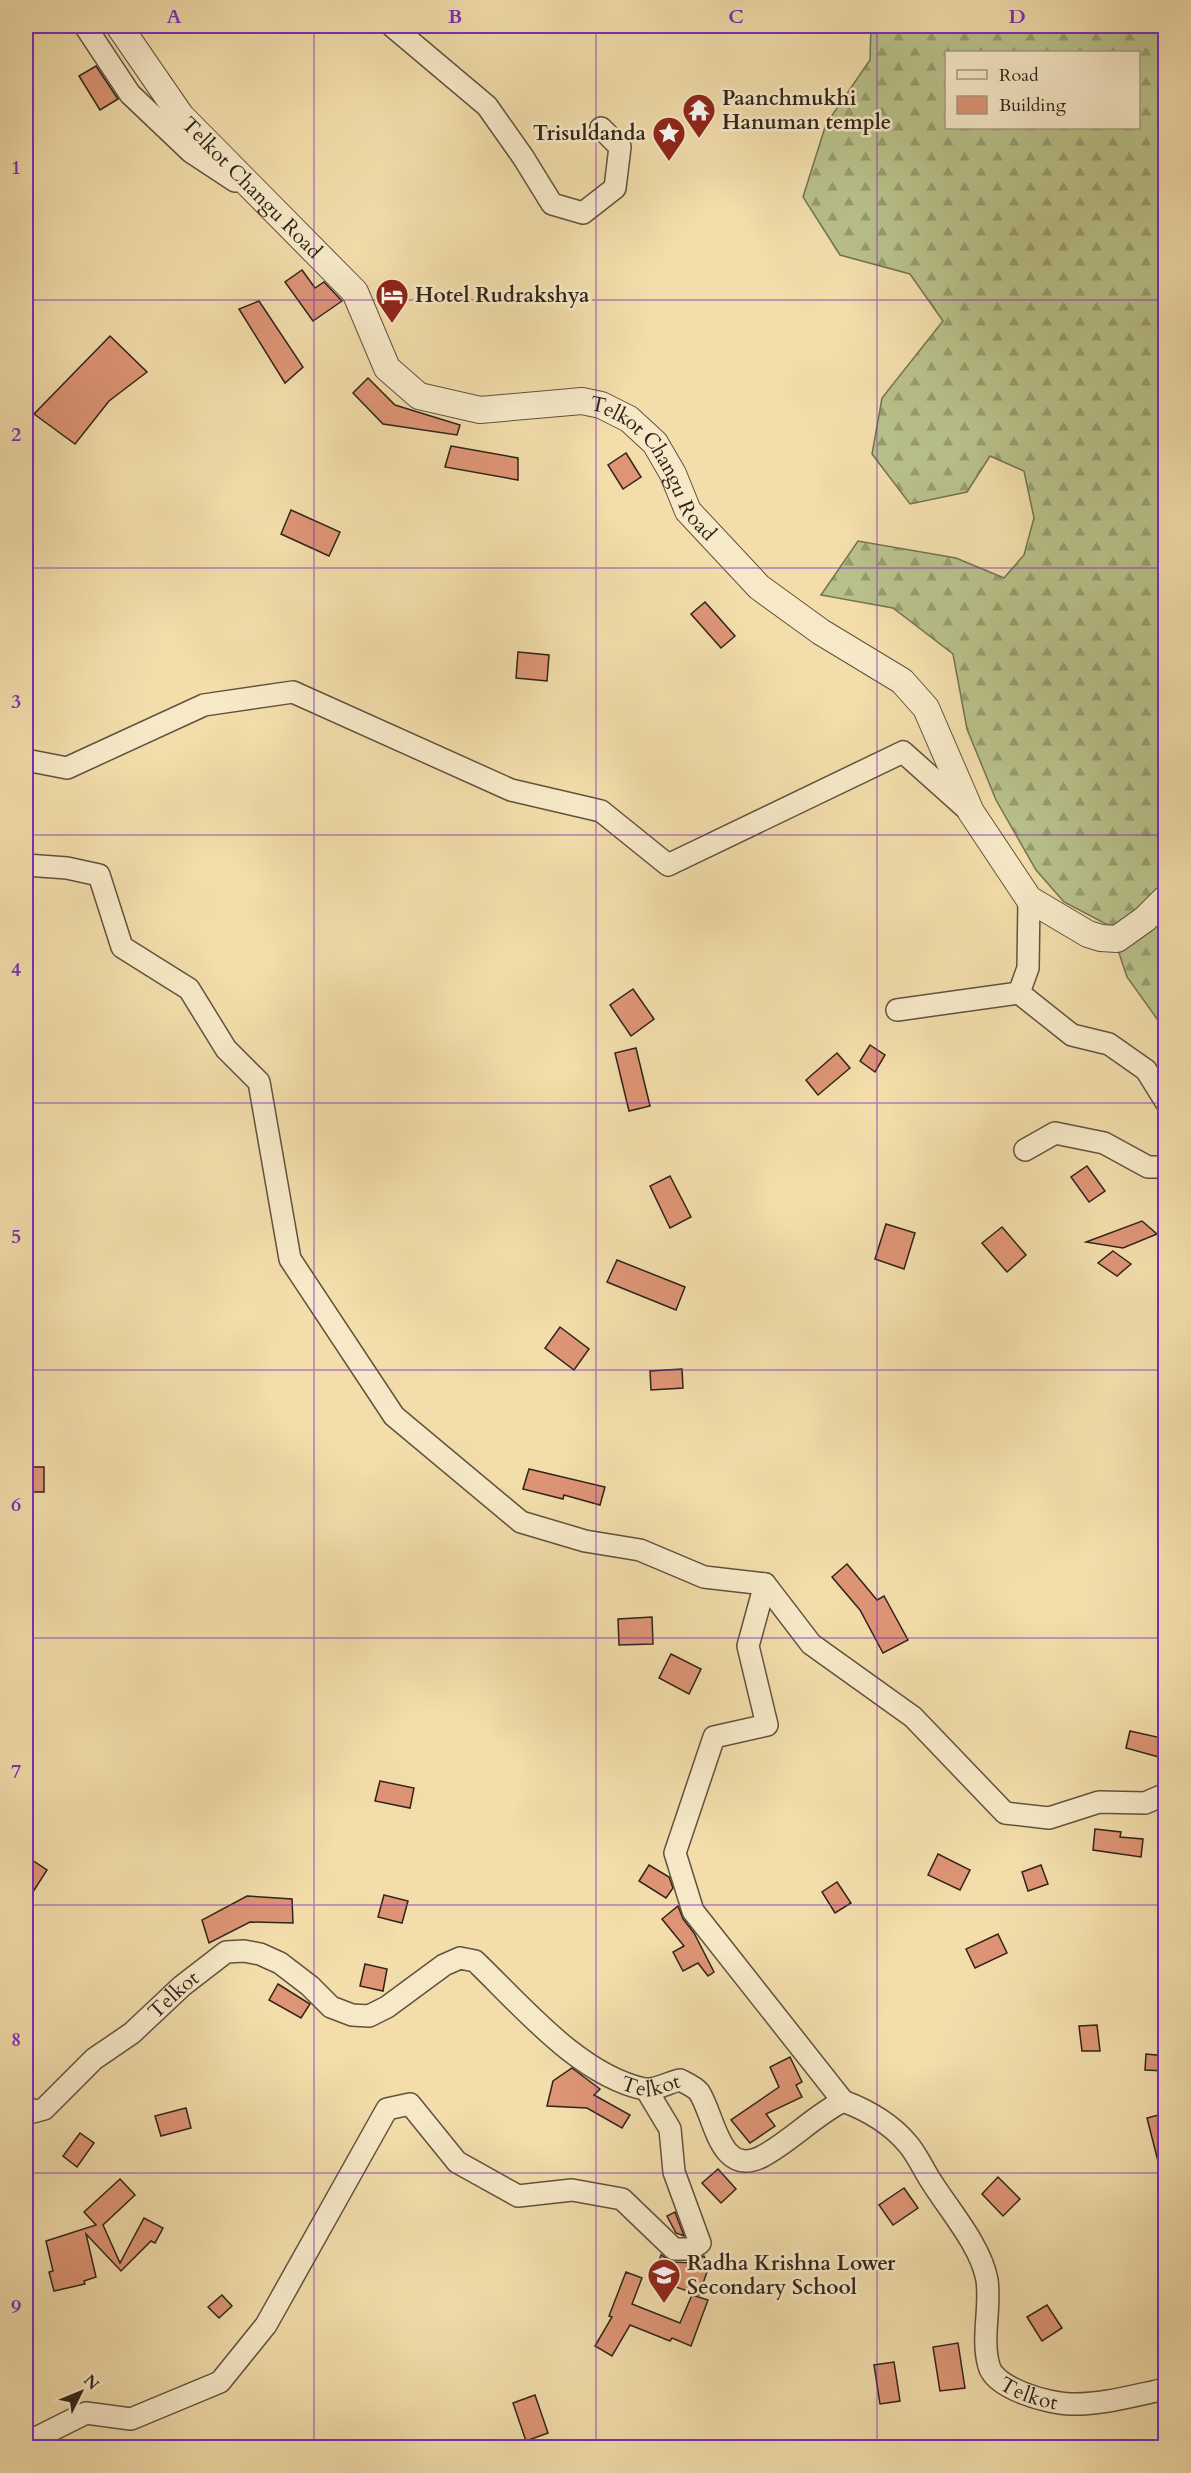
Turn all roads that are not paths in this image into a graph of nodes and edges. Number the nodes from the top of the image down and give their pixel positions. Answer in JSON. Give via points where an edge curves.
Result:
{"nodes":[{"id":1,"x":85,"y":26,"type":"edge"},
{"id":2,"x":119,"y":26,"type":"edge"},
{"id":3,"x":392,"y":26,"type":"edge"},
{"id":4,"x":602,"y":128,"type":"dead end"},
{"id":5,"x":266,"y":201,"type":"junction"},
{"id":6,"x":26,"y":760,"type":"edge"},
{"id":7,"x":971,"y":812,"type":"junction"},
{"id":8,"x":26,"y":865,"type":"edge"},
{"id":9,"x":1166,"y":898,"type":"edge"},
{"id":10,"x":1029,"y":899,"type":"junction"},
{"id":11,"x":1019,"y":993,"type":"junction"},
{"id":12,"x":897,"y":1010,"type":"dead end"},
{"id":13,"x":1166,"y":1102,"type":"edge"},
{"id":14,"x":1025,"y":1150,"type":"dead end"},
{"id":15,"x":1166,"y":1167,"type":"edge"},
{"id":16,"x":765,"y":1584,"type":"junction"},
{"id":17,"x":1166,"y":1794,"type":"edge"},
{"id":18,"x":646,"y":2089,"type":"junction"},
{"id":19,"x":843,"y":2101,"type":"junction"},
{"id":20,"x":26,"y":2106,"type":"edge"},
{"id":21,"x":1166,"y":2389,"type":"edge"},
{"id":22,"x":26,"y":2443,"type":"edge"}],
"edges":[{"from":1,"to":5,"type":"street","via":[[130,94],[191,152]]},
{"from":2,"to":5,"type":"street","name":"Telkot Changu Road","via":[[181,116]]},
{"from":3,"to":4,"type":"street","via":[[487,106],[552,204],[583,213],[615,188],[620,147]]},
{"from":5,"to":7,"type":"street","name":"Telkot Changu Road","via":[[355,292],[387,368],[419,396],[480,410],[582,401],[602,405],[629,419],[655,443],[688,511],[759,587],[821,632],[902,681],[926,708]]},
{"from":6,"to":7,"type":"street","via":[[67,768],[204,705],[293,692],[511,790],[601,811],[668,865],[903,752]]},
{"from":7,"to":10,"type":"street","name":"Telkot Changu Road"},
{"from":8,"to":16,"type":"street","via":[[99,875],[122,947],[189,989],[226,1049],[259,1082],[290,1259],[394,1416],[521,1522],[585,1541],[640,1550],[704,1577]]},
{"from":9,"to":10,"type":"street","name":"Telkot Changu Road","via":[[1117,939],[1088,934]]},
{"from":10,"to":11,"type":"street","via":[[1028,968]]},
{"from":11,"to":12,"type":"street"},
{"from":11,"to":13,"type":"street","via":[[1072,1035],[1109,1044],[1146,1070]]},
{"from":14,"to":15,"type":"street","via":[[1055,1133],[1104,1143],[1148,1167]]},
{"from":16,"to":17,"type":"street","via":[[811,1644],[913,1717],[1005,1813],[1049,1818],[1099,1802],[1144,1803]]},
{"from":16,"to":19,"type":"street","via":[[748,1646],[768,1725],[714,1737],[675,1853],[693,1911]]},
{"from":18,"to":19,"type":"street","name":"Telkot","via":[[680,2080],[698,2090],[720,2142],[733,2157],[749,2161],[762,2157]]},
{"from":18,"to":20,"type":"street","name":"Telkot","via":[[597,2070],[574,2054],[476,1961],[460,1958],[444,1965],[369,2016],[331,2007],[280,1963],[244,1951],[226,1952],[208,1964],[132,2033],[94,2060],[44,2109],[33,2112]]},
{"from":18,"to":22,"type":"street","via":[[670,2129],[674,2172],[699,2243],[690,2249],[674,2249],[622,2199],[572,2190],[518,2196],[457,2162],[410,2104],[387,2109],[266,2325],[220,2382],[131,2419],[86,2413]]},
{"from":19,"to":21,"type":"street","name":"Telkot","via":[[865,2110],[908,2143],[978,2256],[989,2297],[989,2367],[998,2379],[1009,2388],[1071,2404]]}]}
